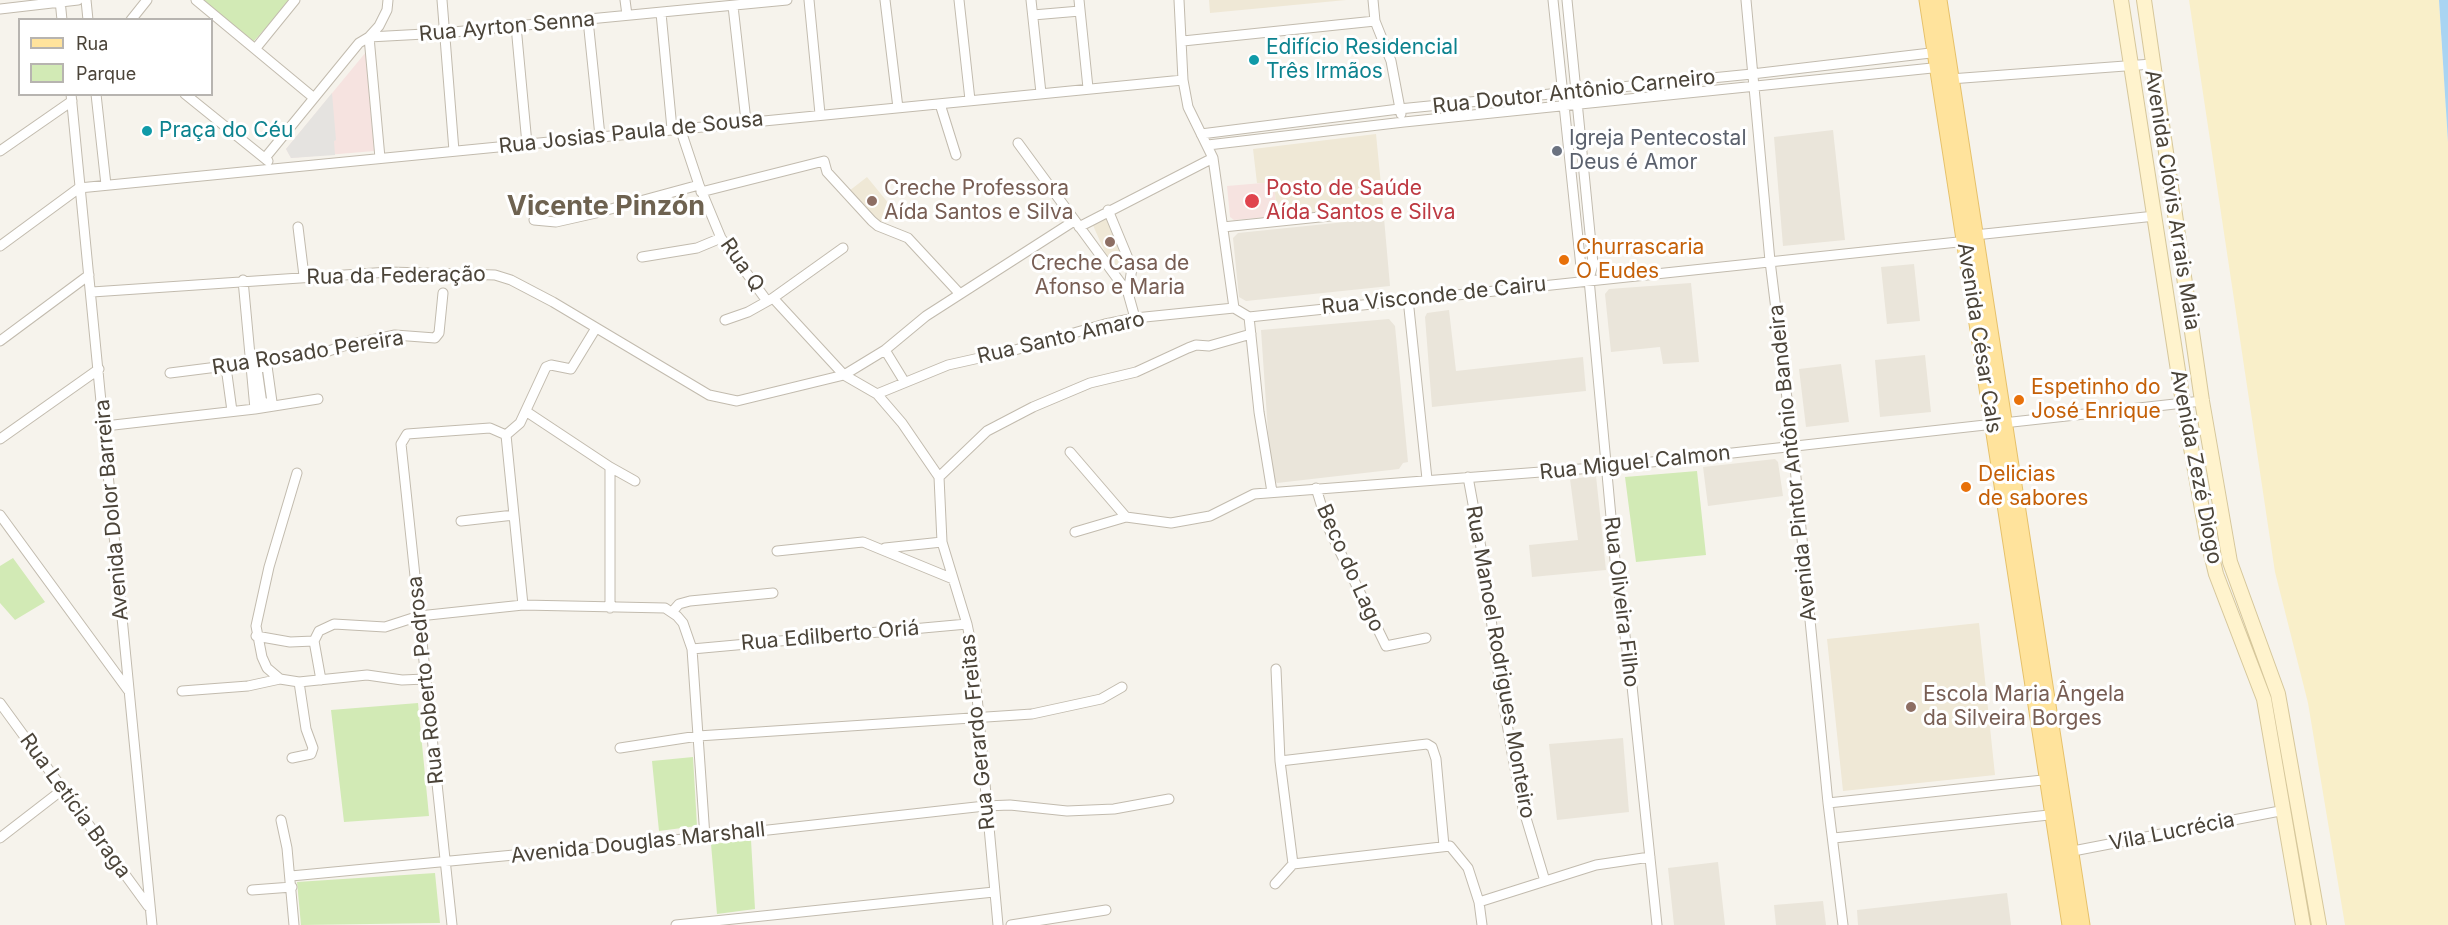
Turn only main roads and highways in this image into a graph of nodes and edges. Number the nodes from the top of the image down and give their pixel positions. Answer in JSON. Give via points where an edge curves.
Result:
{"nodes":[{"id":1,"x":1927,"y":0,"type":"edge"},
{"id":2,"x":1939,"y":0,"type":"edge"},
{"id":3,"x":2121,"y":0,"type":"edge"},
{"id":4,"x":2144,"y":0,"type":"edge"},
{"id":5,"x":1944,"y":63,"type":"junction"},
{"id":6,"x":2065,"y":852,"type":"junction"},
{"id":7,"x":2070,"y":925,"type":"edge"},
{"id":8,"x":2082,"y":925,"type":"edge"},
{"id":9,"x":2304,"y":925,"type":"edge"},
{"id":10,"x":2319,"y":925,"type":"edge"}],
"edges":[{"from":1,"to":5,"type":"main road","name":"Avenida César Cals"},
{"from":2,"to":5,"type":"main road","name":"Avenida César Cals"},
{"from":3,"to":9,"type":"main road","name":"Avenida Zezé Diogo","via":[[2183,403],[2211,554],[2264,699]]},
{"from":4,"to":10,"type":"main road","name":"Avenida Clóvis Arrais Maia","via":[[2202,401],[2230,562],[2282,710]]},
{"from":5,"to":6,"type":"main road","name":"Avenida César Cals"},
{"from":6,"to":7,"type":"main road","name":"Avenida César Cals"},
{"from":6,"to":8,"type":"main road","name":"Avenida César Cals"}]}
